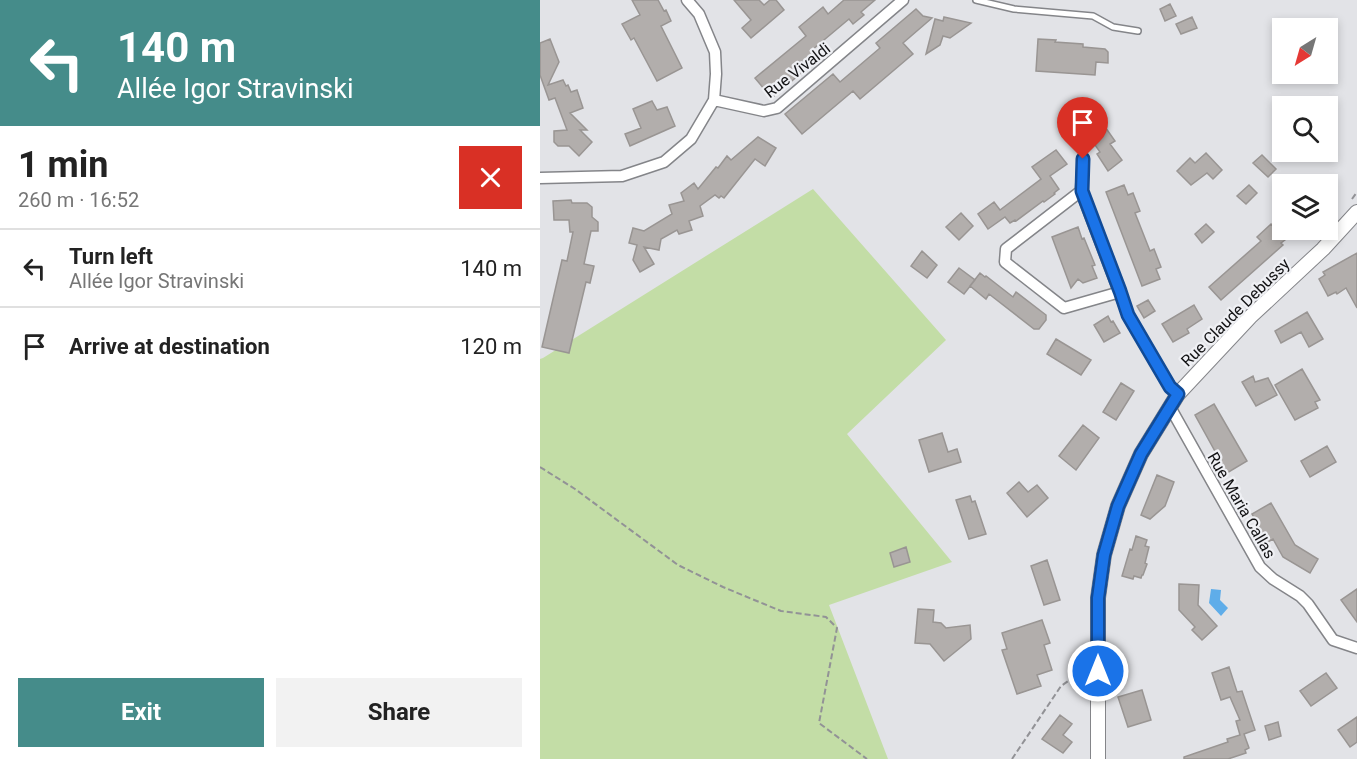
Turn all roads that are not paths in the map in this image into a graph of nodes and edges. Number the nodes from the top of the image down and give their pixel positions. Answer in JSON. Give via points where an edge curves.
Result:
{"nodes":[{"id":1,"x":687,"y":0,"type":"edge"},
{"id":2,"x":903,"y":0,"type":"edge"},
{"id":3,"x":976,"y":0,"type":"edge"},
{"id":4,"x":1138,"y":31,"type":"dead end"},
{"id":5,"x":714,"y":100,"type":"junction"},
{"id":6,"x":1083,"y":159,"type":"dead end"},
{"id":7,"x":540,"y":178,"type":"edge"},
{"id":8,"x":1082,"y":191,"type":"junction"},
{"id":9,"x":1354,"y":206,"type":"edge"},
{"id":10,"x":1120,"y":291,"type":"junction"},
{"id":11,"x":1178,"y":394,"type":"junction"},
{"id":12,"x":1170,"y":407,"type":"junction"},
{"id":13,"x":1357,"y":648,"type":"edge"},
{"id":14,"x":1098,"y":759,"type":"edge"}],
"edges":[{"from":1,"to":5,"type":"street","via":[[699,14],[715,52]]},
{"from":2,"to":5,"type":"street","name":"Rue Vivaldi","via":[[777,108],[764,111]]},
{"from":3,"to":4,"type":"lane","via":[[1014,9],[1093,16],[1113,27]]},
{"from":5,"to":7,"type":"street","via":[[691,140],[664,162],[622,176]]},
{"from":6,"to":8,"type":"street"},
{"from":8,"to":10,"type":"street"},
{"from":8,"to":10,"type":"street","via":[[1006,249],[1005,262],[1064,308]]},
{"from":9,"to":11,"type":"street","name":"Rue Claude Debussy","via":[[1323,249],[1250,317]]},
{"from":10,"to":11,"type":"street","via":[[1128,315],[1170,387]]},
{"from":11,"to":12,"type":"street","name":"Rue Claude Debussy"},
{"from":12,"to":13,"type":"street","name":"Rue Maria Callas","via":[[1260,567],[1300,596],[1333,640]]},
{"from":12,"to":14,"type":"street","name":"Rue Claude Debussy","via":[[1141,454],[1118,506],[1104,555],[1098,598]]}]}
